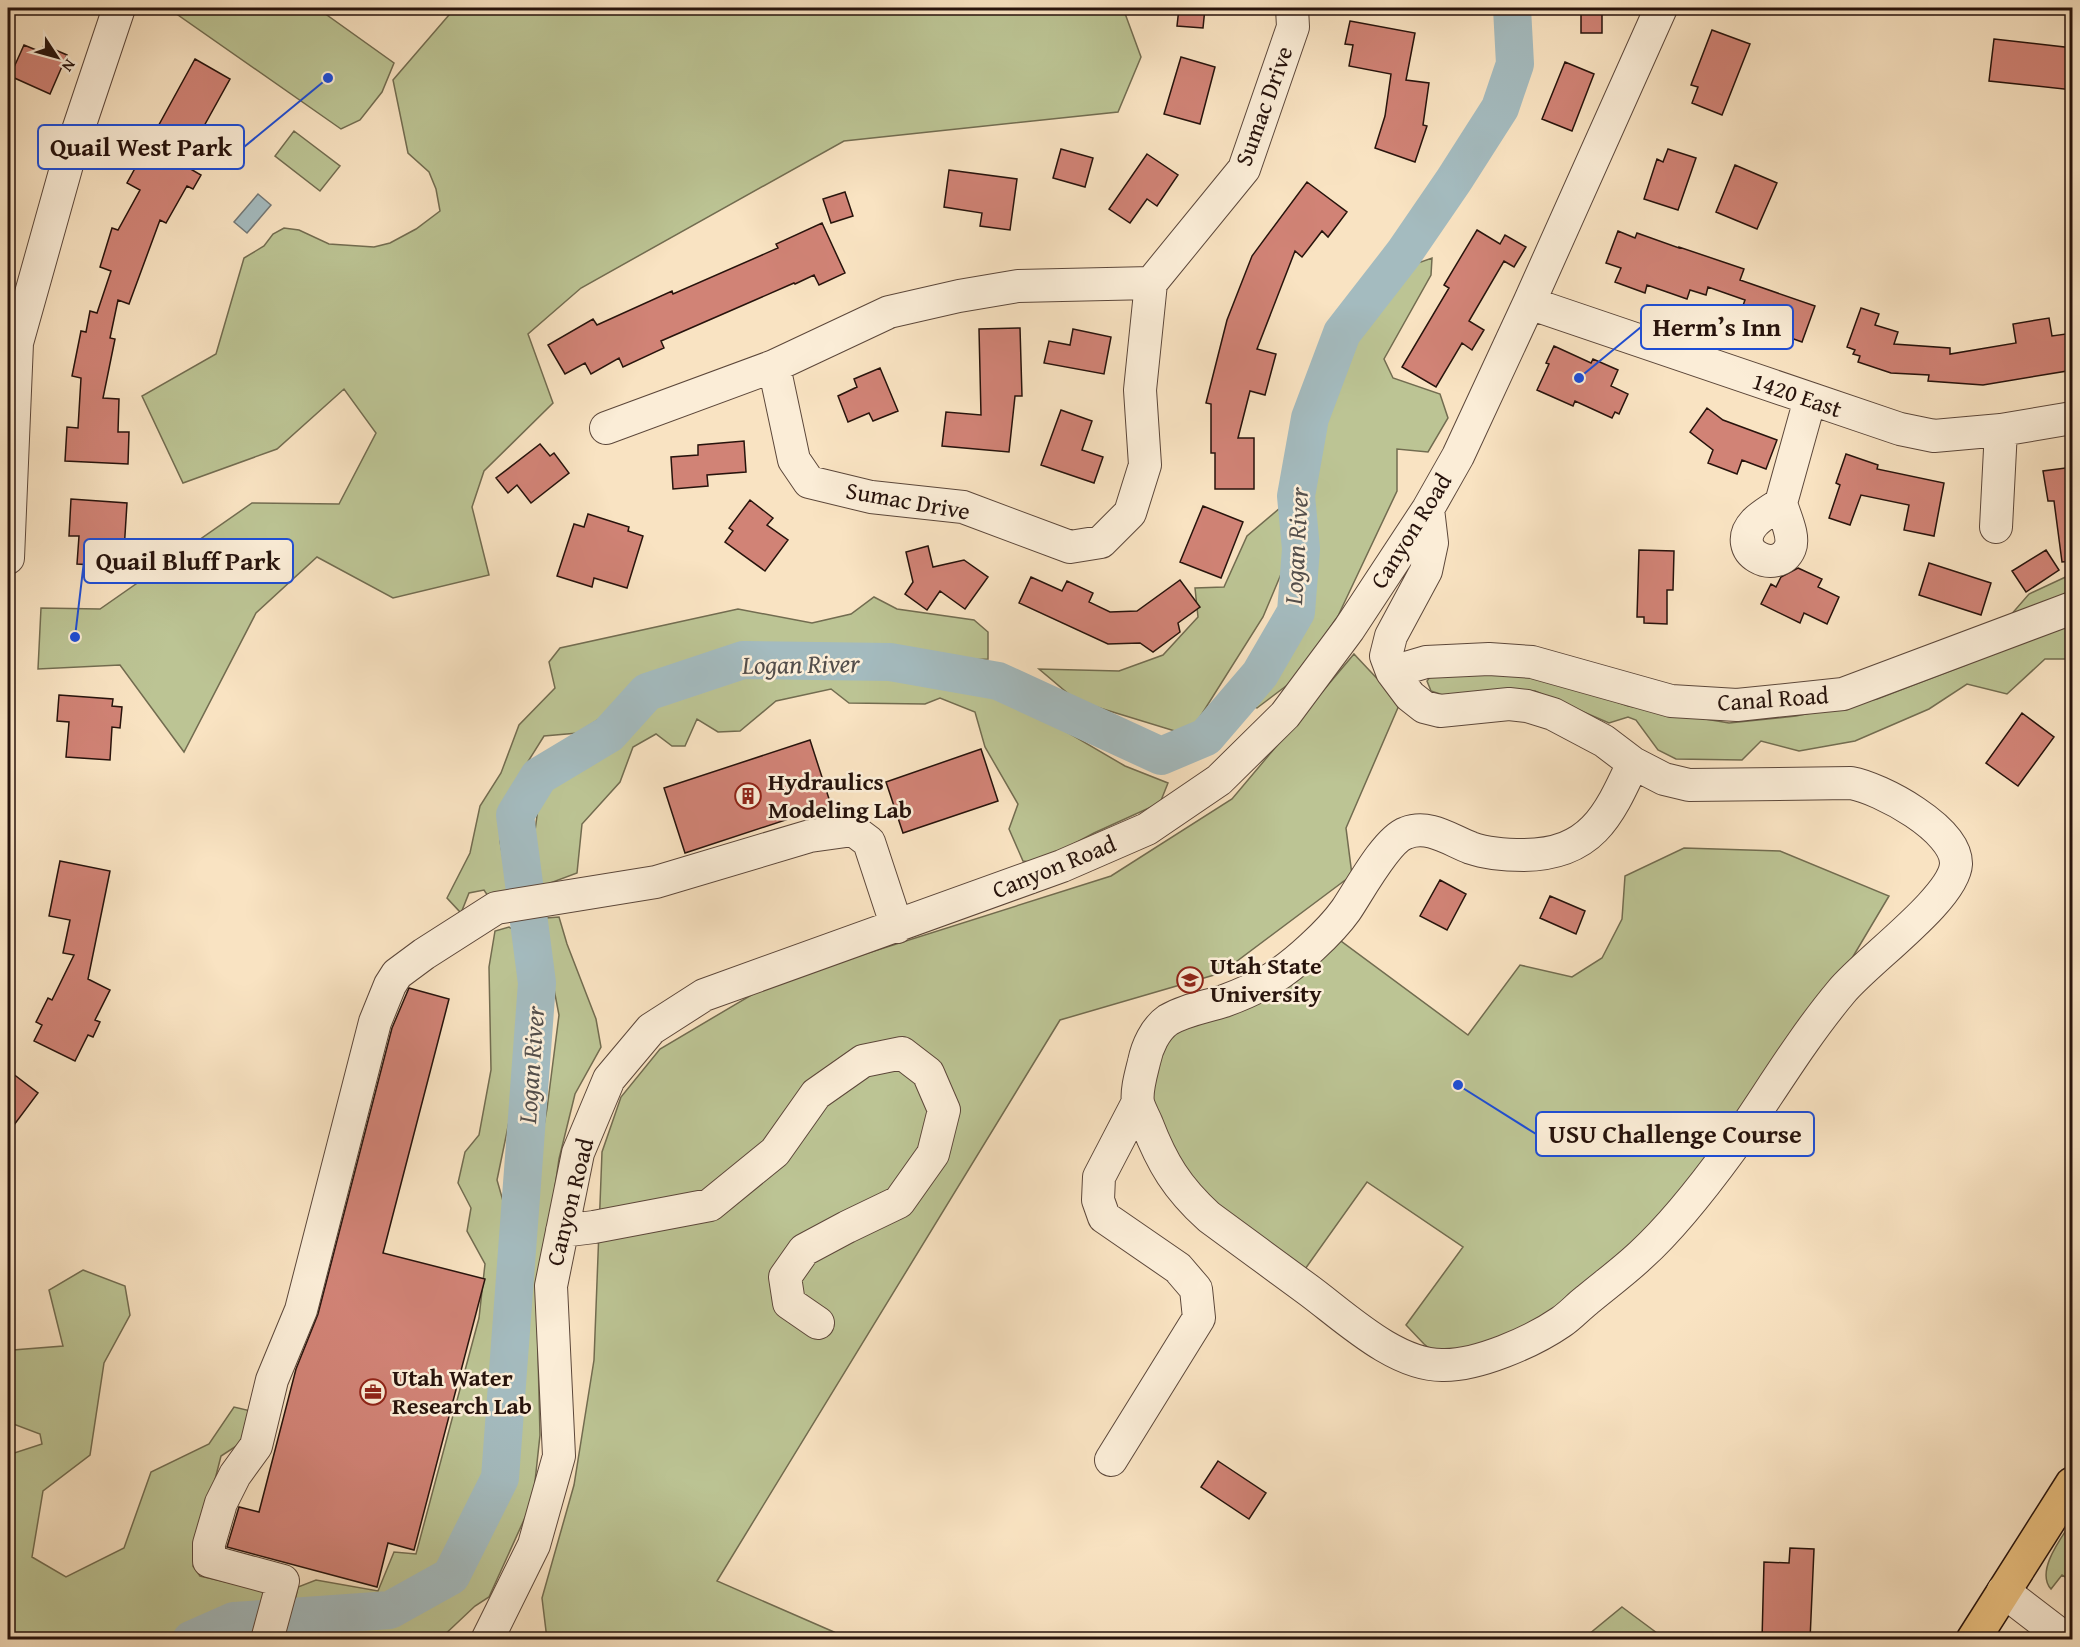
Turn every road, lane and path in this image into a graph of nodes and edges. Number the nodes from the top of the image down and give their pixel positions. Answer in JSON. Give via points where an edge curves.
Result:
{"nodes":[{"id":1,"x":1292,"y":8,"type":"edge"},
{"id":2,"x":1661,"y":8,"type":"edge"},
{"id":3,"x":112,"y":9,"type":"edge"},
{"id":4,"x":1151,"y":283,"type":"junction"},
{"id":5,"x":1529,"y":303,"type":"junction"},
{"id":6,"x":774,"y":366,"type":"junction"},
{"id":7,"x":1810,"y":399,"type":"junction"},
{"id":8,"x":2073,"y":418,"type":"edge"},
{"id":9,"x":606,"y":428,"type":"dead end"},
{"id":10,"x":2001,"y":430,"type":"junction"},
{"id":11,"x":1781,"y":503,"type":"dead end"},
{"id":12,"x":1428,"y":509,"type":"junction"},
{"id":13,"x":1996,"y":527,"type":"dead end"},
{"id":14,"x":8,"y":558,"type":"edge"},
{"id":15,"x":2073,"y":608,"type":"edge"},
{"id":16,"x":1392,"y":672,"type":"junction"},
{"id":17,"x":1633,"y":763,"type":"junction"},
{"id":18,"x":897,"y":927,"type":"junction"},
{"id":19,"x":1138,"y":1102,"type":"junction"},
{"id":20,"x":562,"y":1231,"type":"junction"},
{"id":21,"x":818,"y":1323,"type":"dead end"},
{"id":22,"x":1111,"y":1460,"type":"dead end"},
{"id":23,"x":2073,"y":1484,"type":"edge"},
{"id":24,"x":2003,"y":1591,"type":"junction"},
{"id":25,"x":267,"y":1640,"type":"edge"},
{"id":26,"x":487,"y":1640,"type":"edge"},
{"id":27,"x":1973,"y":1640,"type":"edge"},
{"id":28,"x":2067,"y":1640,"type":"edge"}],
"edges":[{"from":1,"to":4,"type":"street","name":"Sumac Drive","via":[[1293,27],[1244,169]]},
{"from":2,"to":5,"type":"street","name":"Canyon Road"},
{"from":3,"to":14,"type":"street","via":[[17,343]]},
{"from":4,"to":6,"type":"street","via":[[1018,286],[959,296],[889,312]]},
{"from":4,"to":6,"type":"street","name":"Sumac Drive","via":[[1140,390],[1145,465],[1130,513],[1101,542],[1070,547],[963,507],[872,497],[810,482],[794,460]]},
{"from":5,"to":7,"type":"street","name":"1420 East"},
{"from":5,"to":12,"type":"street","name":"Canyon Road","via":[[1458,456]]},
{"from":6,"to":9,"type":"street"},
{"from":7,"to":10,"type":"street","name":"1420 East","via":[[1900,429],[1934,435]]},
{"from":7,"to":11,"type":"street"},
{"from":8,"to":10,"type":"street","name":"1420 East"},
{"from":10,"to":13,"type":"street"},
{"from":12,"to":16,"type":"street","via":[[1432,543],[1426,572],[1391,636],[1386,656]]},
{"from":12,"to":18,"type":"street","name":"Canyon Road","via":[[1349,629],[1285,715],[1219,780],[1147,830]]},
{"from":15,"to":16,"type":"street","name":"Canal Road","via":[[1843,694],[1737,705],[1671,701],[1532,662],[1489,659],[1426,663]]},
{"from":16,"to":17,"type":"street","via":[[1424,707],[1440,711],[1509,704],[1527,706],[1580,726]]},
{"from":17,"to":19,"type":"street","via":[[1605,818],[1592,832],[1559,851],[1530,855],[1483,852],[1433,831],[1420,830],[1397,837],[1344,913],[1293,965],[1264,985],[1165,1022],[1146,1053]]},
{"from":17,"to":19,"type":"street","via":[[1664,780],[1689,785],[1863,785],[1909,808],[1945,837],[1956,864],[1951,881],[1931,906],[1840,993],[1730,1150],[1675,1219],[1642,1254],[1560,1323],[1514,1347],[1469,1362],[1440,1365],[1413,1360],[1380,1344],[1188,1198],[1160,1157]]},
{"from":18,"to":20,"type":"street","name":"Canyon Road","via":[[704,995],[651,1029],[609,1079],[578,1153]]},
{"from":18,"to":25,"type":"street","via":[[869,842],[853,830],[810,836],[656,882],[496,908],[397,974],[375,1022],[301,1310],[272,1380],[256,1446],[221,1503],[209,1544],[209,1561],[283,1581]]},
{"from":19,"to":22,"type":"street","via":[[1099,1177],[1098,1200],[1104,1217],[1178,1268],[1196,1289],[1199,1318]]},
{"from":20,"to":21,"type":"street","via":[[710,1204],[775,1152],[816,1094],[863,1061],[902,1053],[928,1073],[944,1110],[933,1154],[899,1202],[804,1250],[785,1278],[789,1303]]},
{"from":20,"to":26,"type":"street","name":"Canyon Road","via":[[550,1286],[560,1456],[534,1545]]},
{"from":23,"to":24,"type":"main road"},
{"from":24,"to":27,"type":"main road"},
{"from":24,"to":28,"type":"street"}]}
